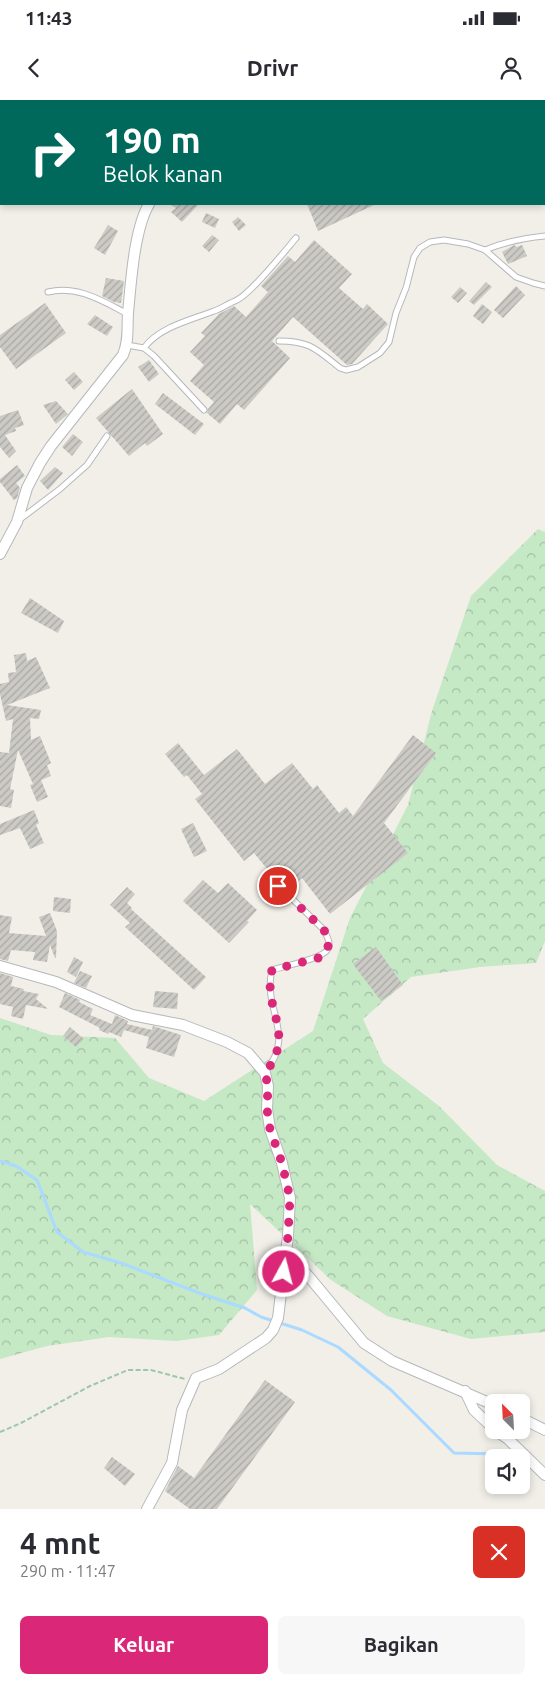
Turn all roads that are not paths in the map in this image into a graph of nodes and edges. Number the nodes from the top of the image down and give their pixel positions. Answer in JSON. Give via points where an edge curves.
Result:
{"nodes":[{"id":1,"x":149,"y":205,"type":"edge"},
{"id":2,"x":545,"y":236,"type":"edge"},
{"id":3,"x":296,"y":238,"type":"dead end"},
{"id":4,"x":486,"y":250,"type":"junction"},
{"id":5,"x":545,"y":286,"type":"edge"},
{"id":6,"x":48,"y":292,"type":"dead end"},
{"id":7,"x":128,"y":314,"type":"junction"},
{"id":8,"x":279,"y":341,"type":"dead end"},
{"id":9,"x":127,"y":345,"type":"junction"},
{"id":10,"x":144,"y":348,"type":"junction"},
{"id":11,"x":204,"y":410,"type":"dead end"},
{"id":12,"x":107,"y":436,"type":"dead end"},
{"id":13,"x":17,"y":522,"type":"junction"},
{"id":14,"x":0,"y":551,"type":"edge"},
{"id":15,"x":267,"y":874,"type":"dead end"},
{"id":16,"x":0,"y":966,"type":"edge"},
{"id":17,"x":265,"y":1073,"type":"junction"},
{"id":18,"x":286,"y":1255,"type":"junction"},
{"id":19,"x":465,"y":1391,"type":"junction"},
{"id":20,"x":485,"y":1401,"type":"edge"},
{"id":21,"x":485,"y":1420,"type":"edge"},
{"id":22,"x":530,"y":1422,"type":"edge"},
{"id":23,"x":545,"y":1430,"type":"edge"},
{"id":24,"x":508,"y":1439,"type":"edge"},
{"id":25,"x":545,"y":1475,"type":"edge"},
{"id":26,"x":148,"y":1509,"type":"edge"}],
"edges":[{"from":1,"to":7,"type":"street","via":[[136,244]]},
{"from":2,"to":4,"type":"lane","via":[[528,237]]},
{"from":3,"to":10,"type":"lane","via":[[235,302],[165,331]]},
{"from":4,"to":5,"type":"lane","via":[[516,277]]},
{"from":4,"to":8,"type":"lane","via":[[444,240],[430,242],[420,248],[414,257],[389,342],[380,353],[358,367],[346,370],[313,346]]},
{"from":6,"to":7,"type":"lane","via":[[68,290],[84,293]]},
{"from":7,"to":9,"type":"street"},
{"from":9,"to":10,"type":"lane"},
{"from":9,"to":13,"type":"street","via":[[120,360],[40,463],[29,483]]},
{"from":10,"to":11,"type":"lane"},
{"from":12,"to":13,"type":"lane","via":[[87,465]]},
{"from":13,"to":14,"type":"street"},
{"from":15,"to":17,"type":"lane","via":[[324,930],[329,942],[327,951],[318,958],[272,970],[270,981],[279,1033],[278,1050]]},
{"from":16,"to":17,"type":"street","via":[[56,982],[132,1015],[182,1025],[227,1042],[248,1053]]},
{"from":17,"to":18,"type":"street","via":[[270,1129],[290,1198]]},
{"from":18,"to":19,"type":"street","via":[[310,1278],[364,1343],[392,1361]]},
{"from":18,"to":26,"type":"street","via":[[278,1318],[273,1330],[219,1369],[196,1378],[182,1410],[172,1463]]},
{"from":19,"to":20,"type":"street"},
{"from":19,"to":21,"type":"street","via":[[474,1410]]},
{"from":22,"to":23,"type":"street"},
{"from":24,"to":25,"type":"street"}]}
